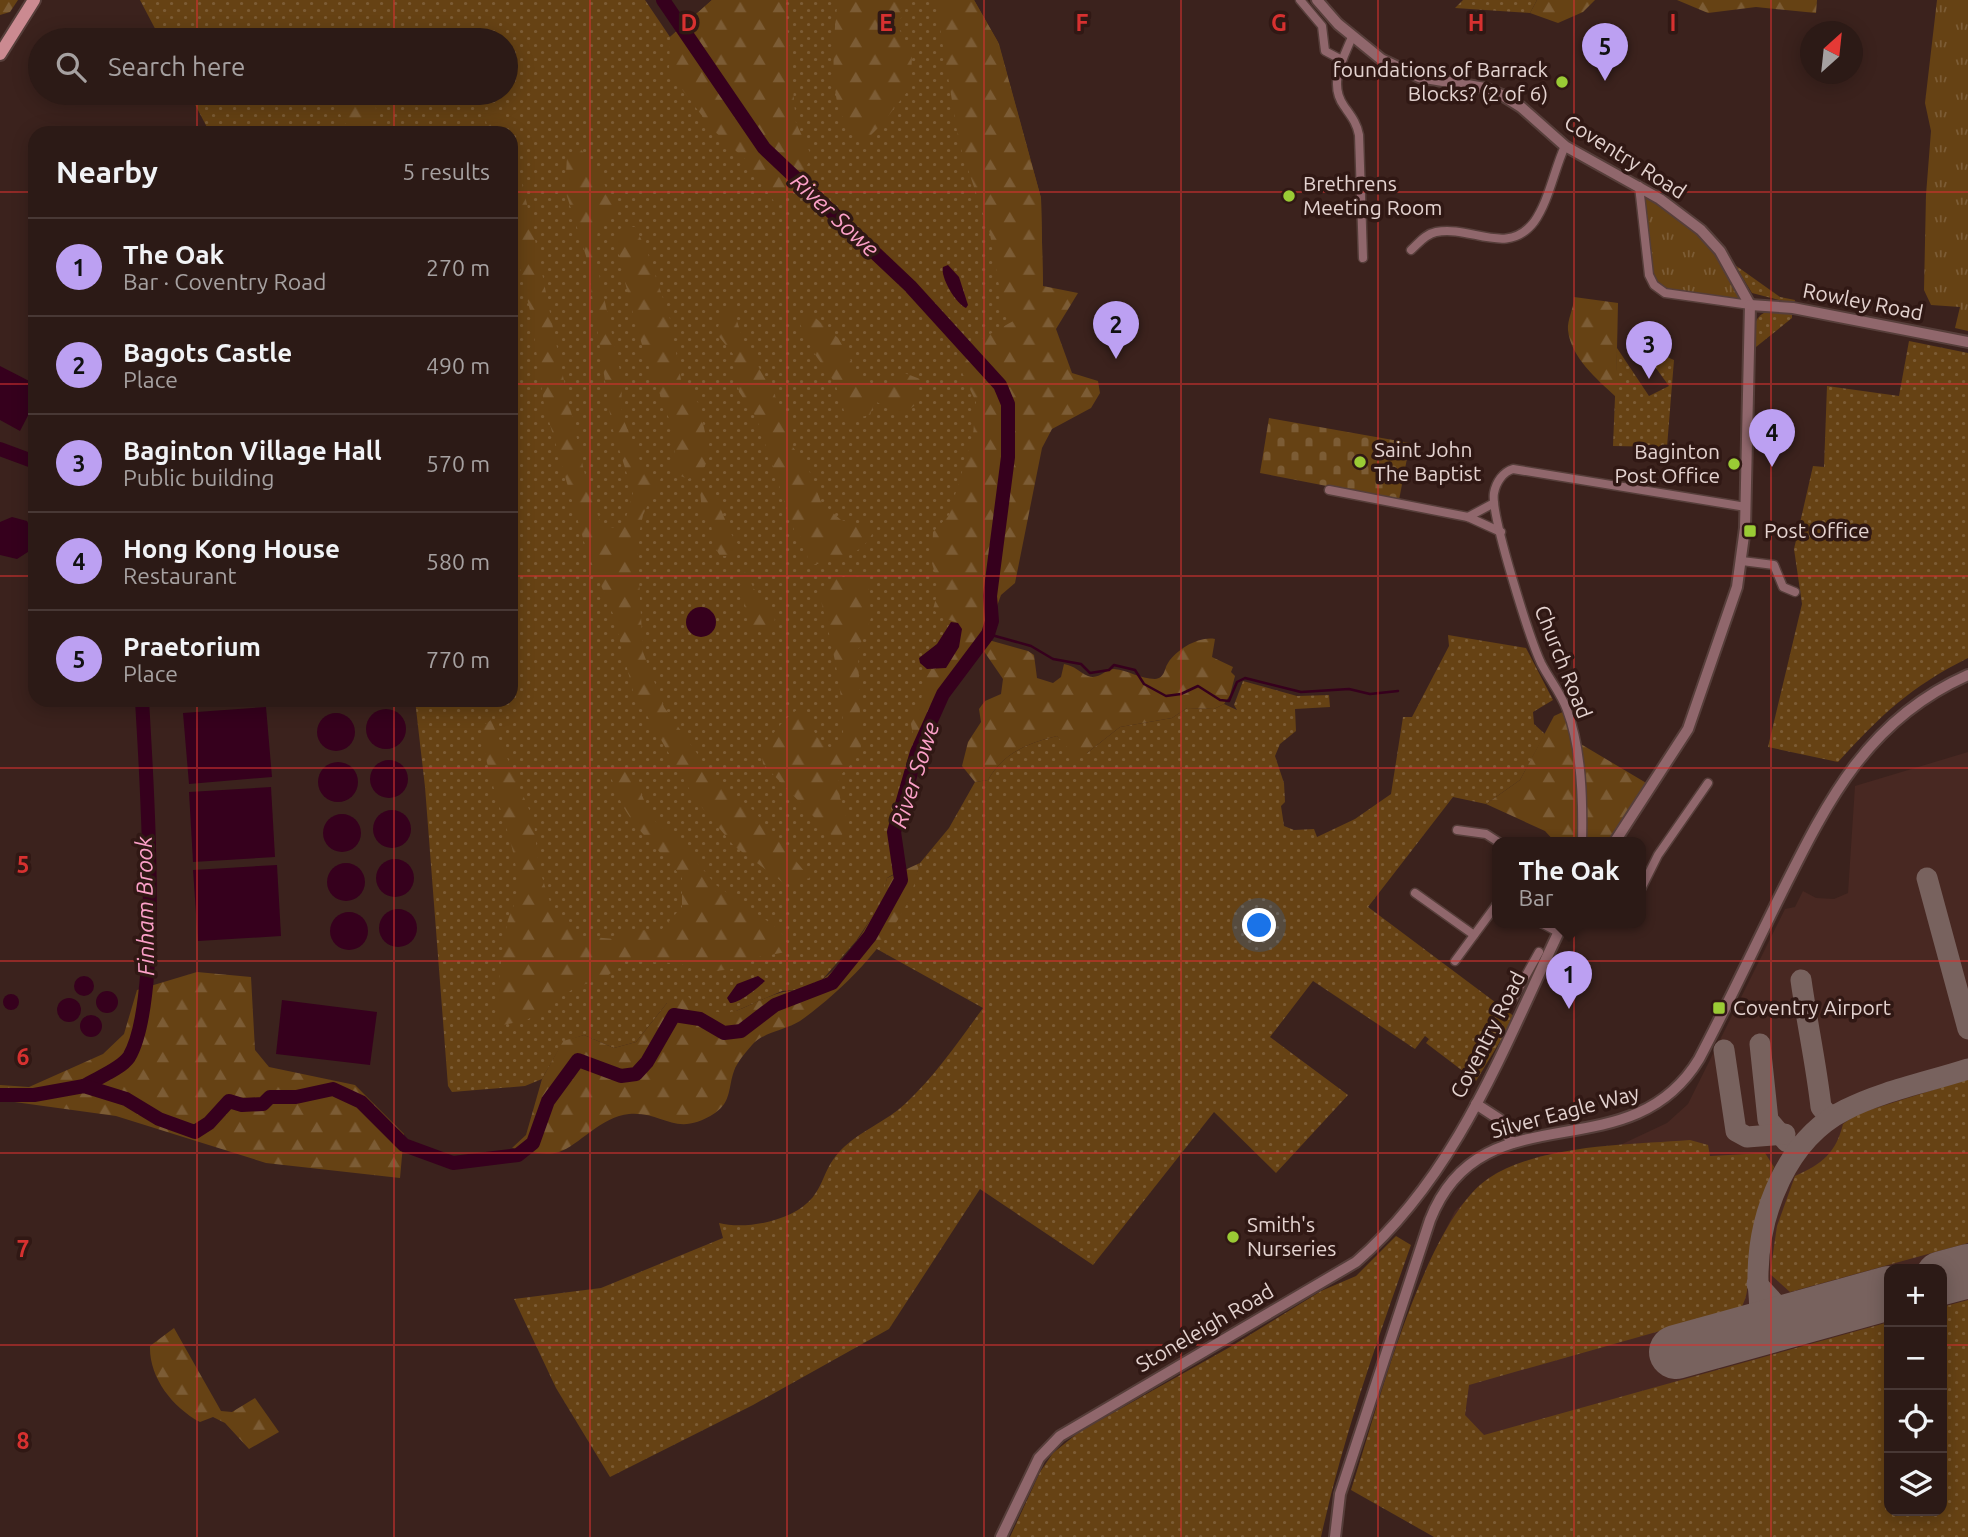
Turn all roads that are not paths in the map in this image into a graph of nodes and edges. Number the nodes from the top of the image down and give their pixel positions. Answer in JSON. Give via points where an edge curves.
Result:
{"nodes":[{"id":1,"x":34,"y":0,"type":"edge"},
{"id":2,"x":1300,"y":0,"type":"edge"},
{"id":3,"x":1317,"y":0,"type":"edge"},
{"id":4,"x":1352,"y":37,"type":"junction"},
{"id":5,"x":0,"y":54,"type":"edge"},
{"id":6,"x":1342,"y":60,"type":"junction"},
{"id":7,"x":1565,"y":146,"type":"junction"},
{"id":8,"x":1639,"y":186,"type":"junction"},
{"id":9,"x":1411,"y":250,"type":"dead end"},
{"id":10,"x":1363,"y":258,"type":"dead end"},
{"id":11,"x":1750,"y":305,"type":"junction"},
{"id":12,"x":1968,"y":342,"type":"edge"},
{"id":13,"x":1329,"y":490,"type":"dead end"},
{"id":14,"x":1494,"y":503,"type":"junction"},
{"id":15,"x":1746,"y":507,"type":"junction"},
{"id":16,"x":1468,"y":517,"type":"junction"},
{"id":17,"x":1501,"y":532,"type":"junction"},
{"id":18,"x":1742,"y":561,"type":"junction"},
{"id":19,"x":1795,"y":592,"type":"dead end"},
{"id":20,"x":1968,"y":675,"type":"edge"},
{"id":21,"x":1708,"y":783,"type":"dead end"},
{"id":22,"x":1457,"y":830,"type":"dead end"},
{"id":23,"x":1582,"y":837,"type":"edge"},
{"id":24,"x":1618,"y":837,"type":"edge"},
{"id":25,"x":1492,"y":838,"type":"edge"},
{"id":26,"x":1646,"y":878,"type":"edge"},
{"id":27,"x":1415,"y":893,"type":"dead end"},
{"id":28,"x":1492,"y":911,"type":"edge"},
{"id":29,"x":1561,"y":928,"type":"edge"},
{"id":30,"x":1474,"y":935,"type":"junction"},
{"id":31,"x":1539,"y":952,"type":"dead end"},
{"id":32,"x":1455,"y":961,"type":"dead end"},
{"id":33,"x":1521,"y":984,"type":"junction"},
{"id":34,"x":1533,"y":991,"type":"junction"},
{"id":35,"x":1511,"y":1002,"type":"dead end"},
{"id":36,"x":1476,"y":1104,"type":"junction"},
{"id":37,"x":1512,"y":1143,"type":"junction"},
{"id":38,"x":1444,"y":1162,"type":"joint"},
{"id":39,"x":1001,"y":1537,"type":"edge"},
{"id":40,"x":1335,"y":1537,"type":"edge"}],
"edges":[{"from":1,"to":5,"type":"main road"},
{"from":2,"to":6,"type":"street","via":[[1322,26],[1325,51]]},
{"from":3,"to":4,"type":"street","name":"Coventry Road"},
{"from":4,"to":6,"type":"street"},
{"from":4,"to":7,"type":"street","name":"Coventry Road","via":[[1381,59],[1419,77],[1502,94]]},
{"from":6,"to":10,"type":"street","via":[[1338,92],[1359,135]]},
{"from":7,"to":8,"type":"street","name":"Coventry Road"},
{"from":7,"to":9,"type":"street","via":[[1539,212],[1519,236],[1506,240],[1437,232]]},
{"from":8,"to":11,"type":"street","name":"Coventry Road","via":[[1701,230],[1720,251]]},
{"from":8,"to":11,"type":"street","via":[[1654,285],[1665,293]]},
{"from":11,"to":12,"type":"street","name":"Rowley Road","via":[[1793,308]]},
{"from":11,"to":15,"type":"street"},
{"from":13,"to":16,"type":"street"},
{"from":14,"to":15,"type":"street","via":[[1502,475],[1513,469]]},
{"from":14,"to":16,"type":"street"},
{"from":14,"to":17,"type":"street","name":"Church Road"},
{"from":15,"to":18,"type":"street"},
{"from":16,"to":17,"type":"street"},
{"from":17,"to":23,"type":"street","name":"Church Road","via":[[1534,645],[1567,710],[1580,788]]},
{"from":18,"to":19,"type":"street","via":[[1774,565],[1783,587]]},
{"from":18,"to":24,"type":"street","via":[[1730,613],[1688,729]]},
{"from":20,"to":37,"type":"street","name":"Silver Eagle Way","via":[[1902,715],[1852,767],[1815,826],[1699,1059],[1676,1091],[1652,1109],[1623,1120]]},
{"from":21,"to":26,"type":"street"},
{"from":22,"to":25,"type":"street"},
{"from":27,"to":30,"type":"street"},
{"from":28,"to":30,"type":"street"},
{"from":29,"to":34,"type":"street","name":"Coventry Road"},
{"from":30,"to":32,"type":"street"},
{"from":31,"to":33,"type":"street"},
{"from":33,"to":34,"type":"street"},
{"from":33,"to":35,"type":"street"},
{"from":34,"to":36,"type":"street","name":"Coventry Road"},
{"from":36,"to":37,"type":"street","via":[[1499,1119]]},
{"from":36,"to":38,"type":"street","name":"Coventry Road"},
{"from":37,"to":40,"type":"street","name":"Silver Eagle Way","via":[[1467,1165],[1435,1206],[1340,1494]]},
{"from":38,"to":39,"type":"street","name":"Stoneleigh Road","via":[[1379,1242],[1356,1262],[1060,1436],[1039,1458]]}]}
